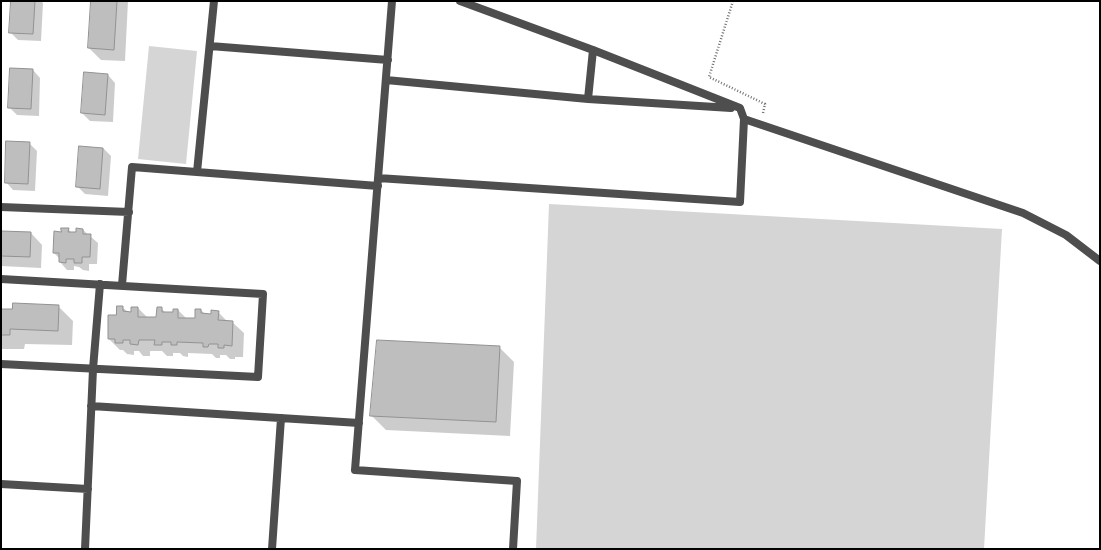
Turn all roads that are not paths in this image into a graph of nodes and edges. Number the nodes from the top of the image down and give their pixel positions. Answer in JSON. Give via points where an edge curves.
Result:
{"nodes":[{"id":1,"x":214,"y":1,"type":"edge"},
{"id":2,"x":392,"y":1,"type":"edge"},
{"id":3,"x":460,"y":1,"type":"edge"},
{"id":4,"x":210,"y":46,"type":"junction"},
{"id":5,"x":593,"y":50,"type":"junction"},
{"id":6,"x":388,"y":60,"type":"junction"},
{"id":7,"x":386,"y":80,"type":"junction"},
{"id":8,"x":588,"y":98,"type":"junction"},
{"id":9,"x":740,"y":108,"type":"junction"},
{"id":10,"x":744,"y":119,"type":"junction"},
{"id":11,"x":197,"y":172,"type":"junction"},
{"id":12,"x":378,"y":182,"type":"junction"},
{"id":13,"x":1,"y":207,"type":"edge"},
{"id":14,"x":129,"y":212,"type":"junction"},
{"id":15,"x":1100,"y":262,"type":"edge"},
{"id":16,"x":1,"y":279,"type":"edge"},
{"id":17,"x":100,"y":284,"type":"junction"},
{"id":18,"x":122,"y":285,"type":"junction"},
{"id":19,"x":1,"y":364,"type":"edge"},
{"id":20,"x":93,"y":369,"type":"junction"},
{"id":21,"x":91,"y":406,"type":"junction"},
{"id":22,"x":281,"y":418,"type":"junction"},
{"id":23,"x":358,"y":423,"type":"junction"},
{"id":24,"x":1,"y":484,"type":"edge"},
{"id":25,"x":88,"y":489,"type":"junction"},
{"id":26,"x":85,"y":549,"type":"edge"},
{"id":27,"x":272,"y":549,"type":"edge"},
{"id":28,"x":513,"y":549,"type":"edge"}],
"edges":[{"from":1,"to":4,"type":"street"},
{"from":2,"to":6,"type":"street"},
{"from":3,"to":5,"type":"street"},
{"from":4,"to":6,"type":"street"},
{"from":4,"to":11,"type":"street"},
{"from":5,"to":8,"type":"street"},
{"from":5,"to":9,"type":"street"},
{"from":6,"to":7,"type":"street"},
{"from":7,"to":8,"type":"street"},
{"from":7,"to":12,"type":"street"},
{"from":8,"to":9,"type":"street"},
{"from":9,"to":10,"type":"street"},
{"from":10,"to":12,"type":"street","via":[[740,202]]},
{"from":10,"to":15,"type":"street","via":[[1023,213],[1066,235]]},
{"from":11,"to":12,"type":"street"},
{"from":11,"to":14,"type":"street","via":[[132,167]]},
{"from":12,"to":23,"type":"street"},
{"from":13,"to":14,"type":"street"},
{"from":14,"to":18,"type":"street"},
{"from":16,"to":17,"type":"street"},
{"from":17,"to":18,"type":"street"},
{"from":17,"to":20,"type":"street"},
{"from":18,"to":20,"type":"street","via":[[263,294],[258,377]]},
{"from":19,"to":20,"type":"street"},
{"from":20,"to":21,"type":"street"},
{"from":21,"to":22,"type":"street"},
{"from":21,"to":25,"type":"street"},
{"from":22,"to":23,"type":"street"},
{"from":22,"to":27,"type":"street"},
{"from":23,"to":28,"type":"street","via":[[355,470],[517,481]]},
{"from":24,"to":25,"type":"street"},
{"from":25,"to":26,"type":"street"}]}
